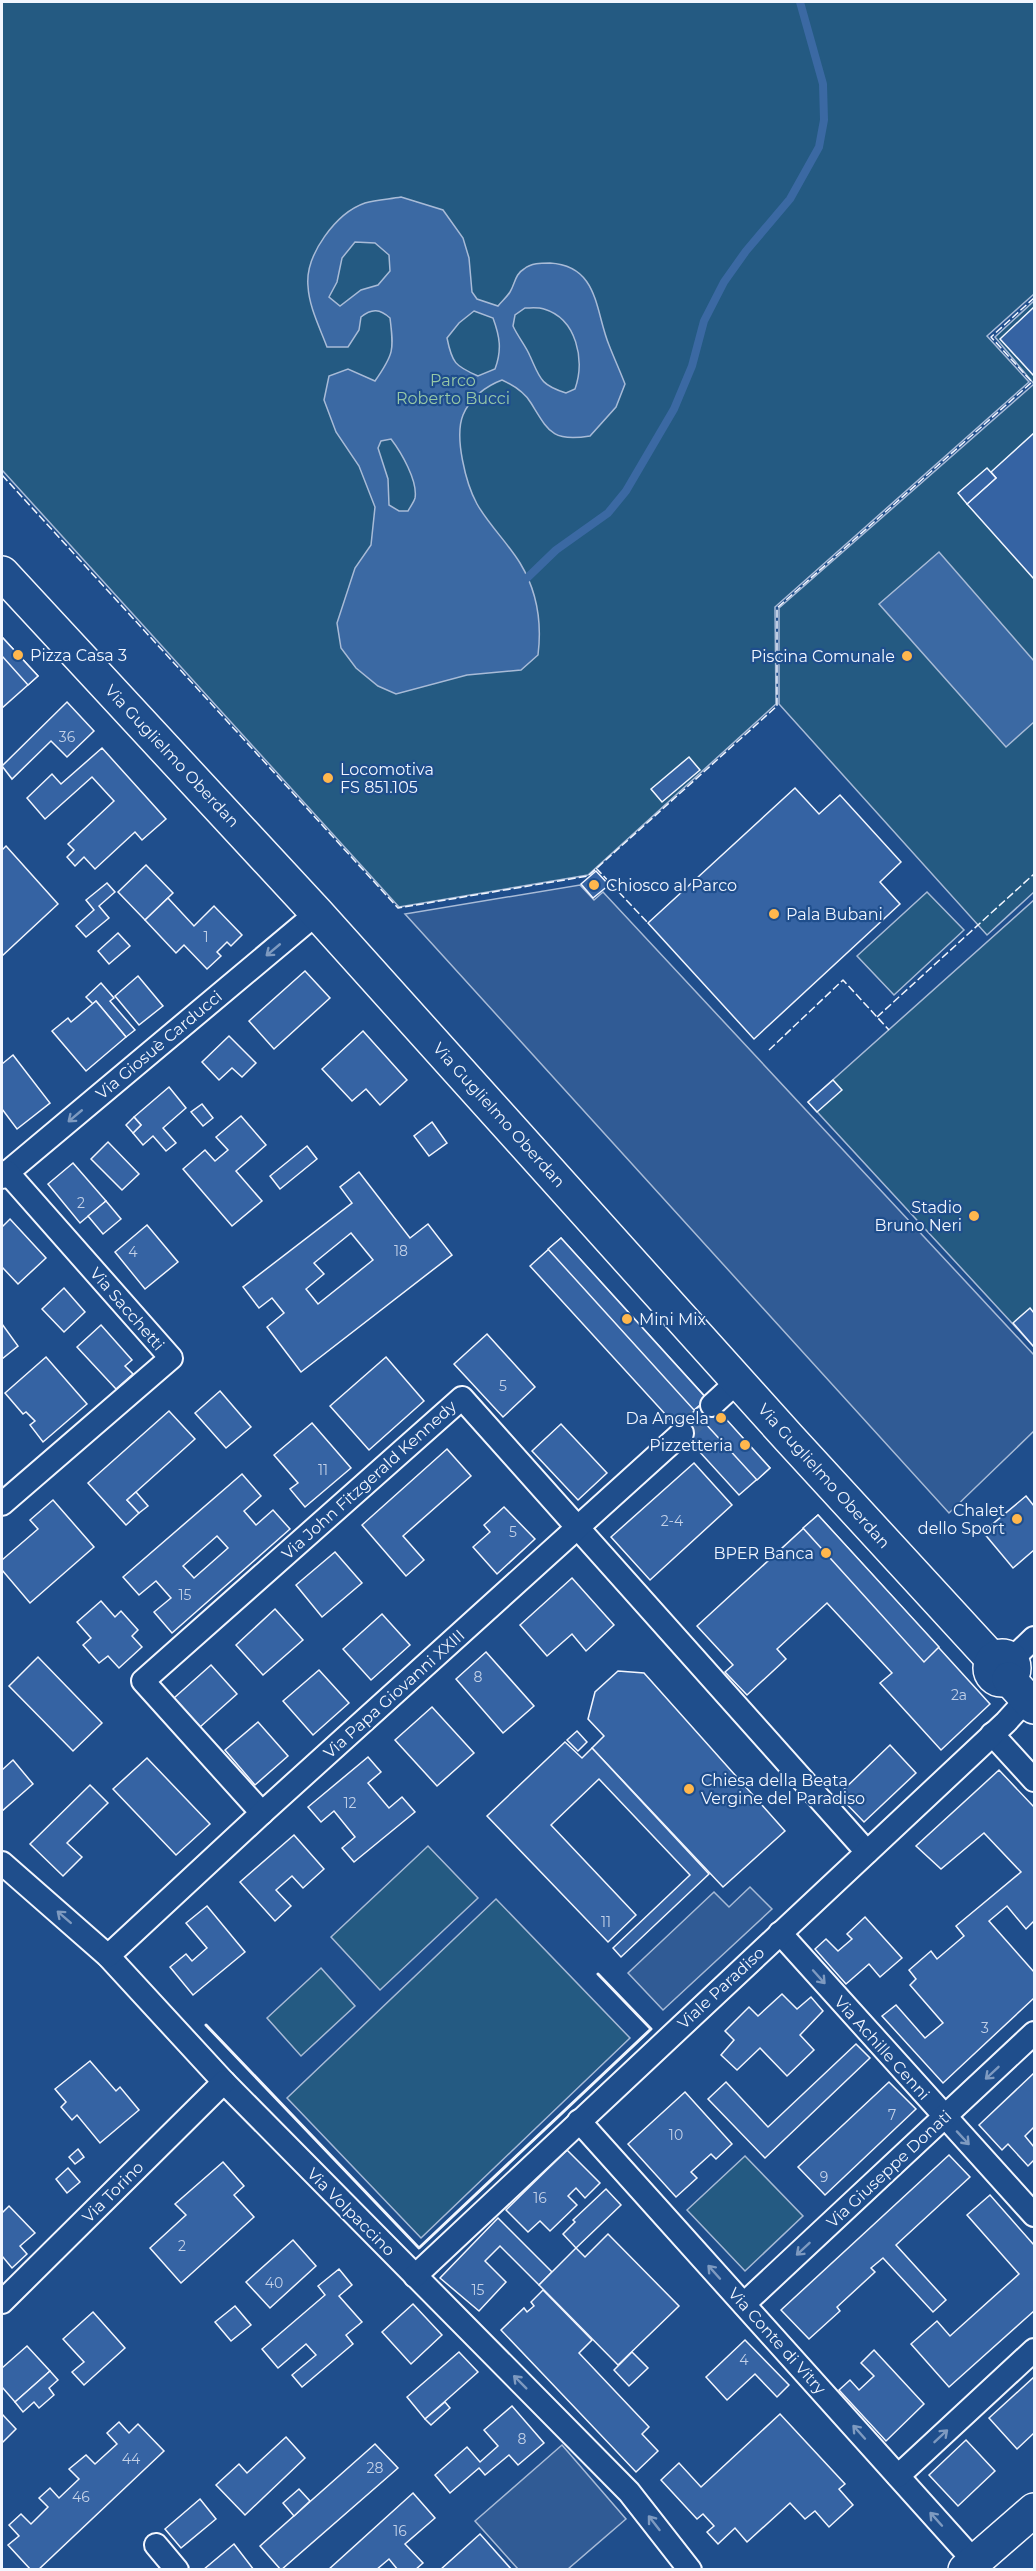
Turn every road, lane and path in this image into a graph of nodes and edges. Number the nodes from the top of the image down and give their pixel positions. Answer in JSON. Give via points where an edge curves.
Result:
{"nodes":[{"id":1,"x":2,"y":573,"type":"edge"},
{"id":2,"x":317,"y":912,"type":"junction"},
{"id":3,"x":4,"y":1175,"type":"edge"},
{"id":4,"x":738,"y":1381,"type":"junction"},
{"id":5,"x":712,"y":1405,"type":"tunnel mouth"},
{"id":6,"x":682,"y":1433,"type":"tunnel mouth"},
{"id":7,"x":2,"y":1504,"type":"edge"},
{"id":8,"x":578,"y":1528,"type":"junction"},
{"id":9,"x":1018,"y":1674,"type":"edge"},
{"id":10,"x":992,"y":1734,"type":"junction"},
{"id":11,"x":1035,"y":1780,"type":"edge"},
{"id":12,"x":262,"y":1813,"type":"junction"},
{"id":13,"x":867,"y":1852,"type":"junction"},
{"id":14,"x":2,"y":1863,"type":"edge"},
{"id":15,"x":780,"y":1933,"type":"junction"},
{"id":16,"x":108,"y":1956,"type":"junction"},
{"id":17,"x":1035,"y":2034,"type":"edge"},
{"id":18,"x":224,"y":2082,"type":"junction"},
{"id":19,"x":945,"y":2118,"type":"junction"},
{"id":20,"x":579,"y":2121,"type":"junction"},
{"id":21,"x":1035,"y":2215,"type":"edge"},
{"id":22,"x":415,"y":2276,"type":"junction"},
{"id":23,"x":2,"y":2302,"type":"edge"},
{"id":24,"x":744,"y":2304,"type":"junction"},
{"id":25,"x":1035,"y":2350,"type":"edge"},
{"id":26,"x":898,"y":2476,"type":"junction"},
{"id":27,"x":1035,"y":2510,"type":"edge"},
{"id":28,"x":156,"y":2545,"type":"dead end"},
{"id":29,"x":970,"y":2566,"type":"edge"},
{"id":30,"x":177,"y":2570,"type":"edge"},
{"id":31,"x":690,"y":2570,"type":"edge"}],
"edges":[{"from":1,"to":2,"type":"main road","name":"Via Guglielmo Oberdan"},
{"from":2,"to":3,"type":"street","name":"Via Giosuè Carducci","one_way":true},
{"from":2,"to":4,"type":"main road","name":"Via Guglielmo Oberdan"},
{"from":3,"to":7,"type":"street","name":"Via Sacchetti","via":[[171,1358]]},
{"from":4,"to":5,"type":"street"},
{"from":4,"to":9,"type":"main road","name":"Via Guglielmo Oberdan"},
{"from":6,"to":8,"type":"street","name":"Via Papa Giovanni XXIII"},
{"from":8,"to":12,"type":"street","name":"Via Papa Giovanni XXIII"},
{"from":8,"to":12,"type":"street","name":"Via John Fitzgerald Kennedy","via":[[462,1398],[143,1681]]},
{"from":8,"to":13,"type":"street","name":"Via John Fitzgerald Kennedy"},
{"from":9,"to":10,"type":"street","name":"Viale Paradiso"},
{"from":10,"to":11,"type":"street"},
{"from":10,"to":13,"type":"street","name":"Viale Paradiso"},
{"from":12,"to":16,"type":"street","name":"Via Papa Giovanni XXIII"},
{"from":13,"to":15,"type":"street","name":"Viale Paradiso"},
{"from":16,"to":14,"type":"street","name":"Via Volpaccino","one_way":true},
{"from":15,"to":19,"type":"street","name":"Via Achille Cenni","one_way":true},
{"from":15,"to":20,"type":"street","name":"Viale Paradiso"},
{"from":16,"to":18,"type":"street","name":"Via Volpaccino"},
{"from":17,"to":19,"type":"street","name":"Via Giuseppe Donati","one_way":true},
{"from":18,"to":22,"type":"street","name":"Via Volpaccino"},
{"from":18,"to":23,"type":"street","name":"Via Torino"},
{"from":19,"to":21,"type":"street","name":"Via Achille Cenni","one_way":true},
{"from":19,"to":24,"type":"street","name":"Via Giuseppe Donati","one_way":true},
{"from":20,"to":22,"type":"street","name":"Viale Paradiso"},
{"from":24,"to":20,"type":"street","name":"Via Conte di Vitry","one_way":true},
{"from":31,"to":22,"type":"street","name":"Via Volpaccino","one_way":true,"via":[[629,2492]]},
{"from":26,"to":24,"type":"street","name":"Via Conte di Vitry","one_way":true},
{"from":26,"to":25,"type":"street","one_way":true},
{"from":29,"to":26,"type":"street","name":"Via Conte di Vitry","one_way":true},
{"from":27,"to":29,"type":"main road"},
{"from":28,"to":30,"type":"street"}]}
